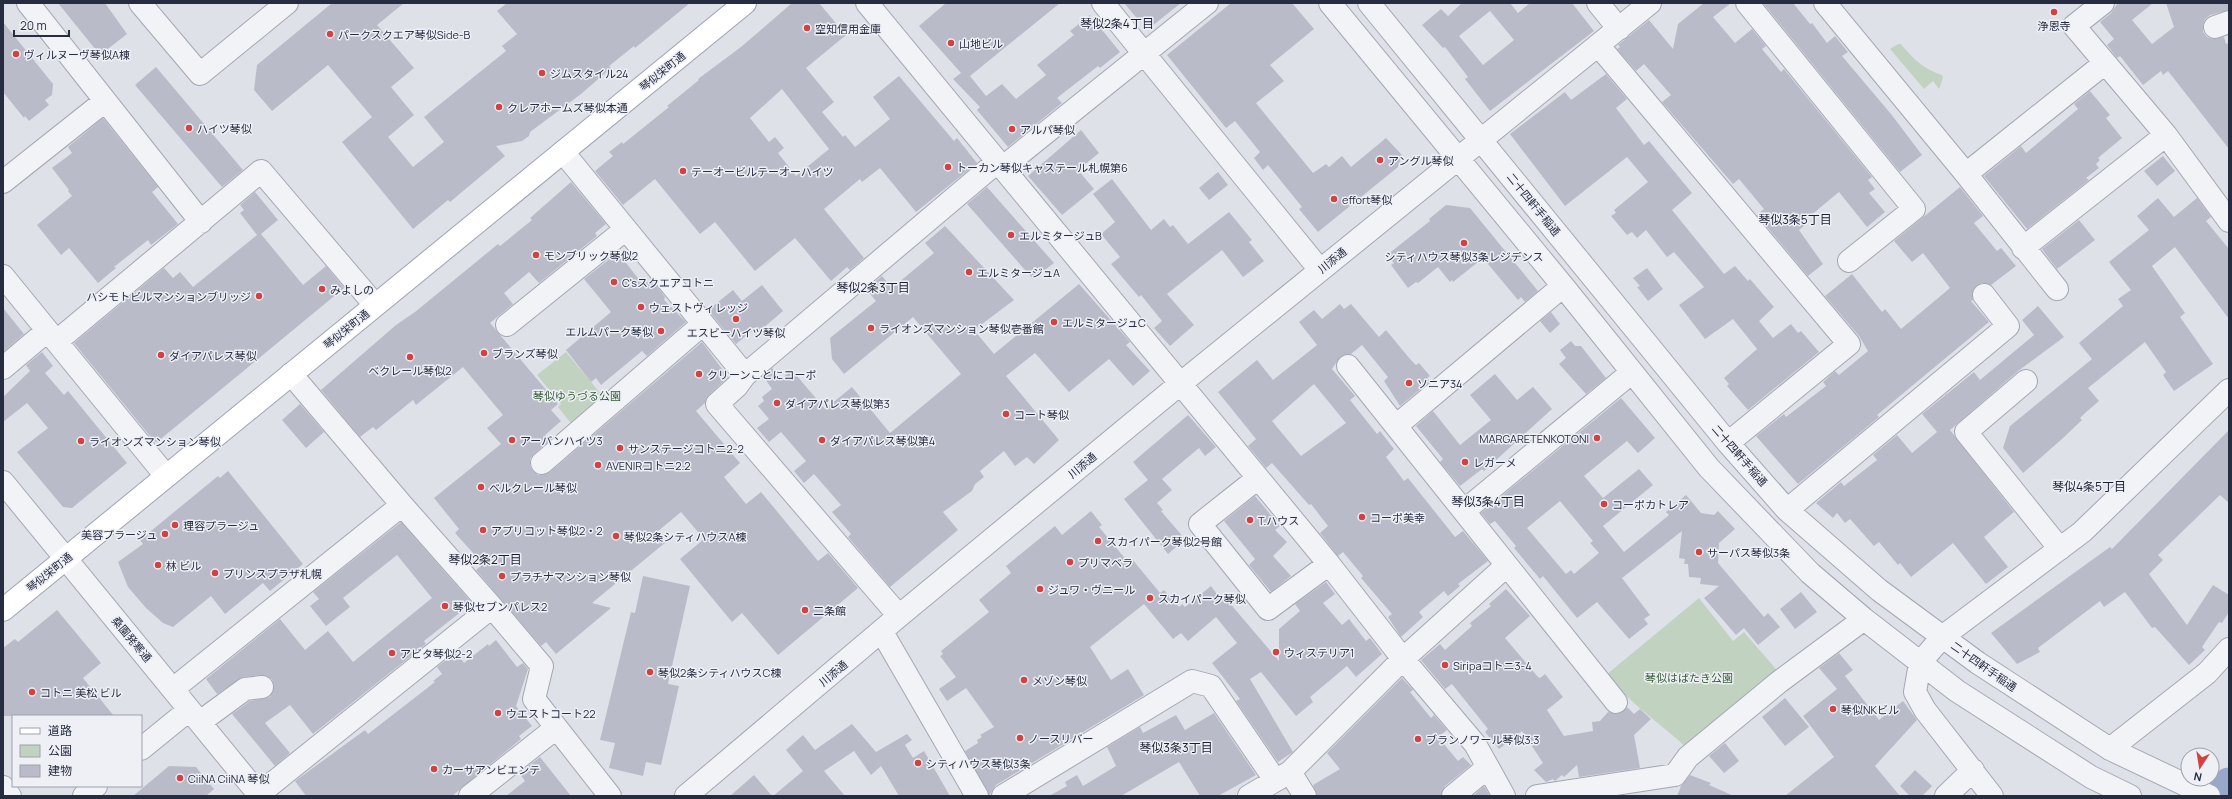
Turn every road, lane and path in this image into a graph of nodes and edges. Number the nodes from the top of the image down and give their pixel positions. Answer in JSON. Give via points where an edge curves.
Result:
{"nodes":[{"id":1,"x":28,"y":3,"type":"edge"},
{"id":2,"x":140,"y":3,"type":"edge"},
{"id":3,"x":287,"y":3,"type":"edge"},
{"id":4,"x":745,"y":3,"type":"edge"},
{"id":5,"x":867,"y":3,"type":"edge"},
{"id":6,"x":1103,"y":3,"type":"edge"},
{"id":7,"x":1207,"y":3,"type":"edge"},
{"id":8,"x":1330,"y":3,"type":"edge"},
{"id":9,"x":1369,"y":3,"type":"edge"},
{"id":10,"x":1598,"y":3,"type":"edge"},
{"id":11,"x":1650,"y":3,"type":"edge"},
{"id":12,"x":1747,"y":3,"type":"edge"},
{"id":13,"x":1825,"y":3,"type":"edge"},
{"id":14,"x":2103,"y":3,"type":"edge"},
{"id":15,"x":1619,"y":29,"type":"junction"},
{"id":16,"x":1598,"y":45,"type":"junction"},
{"id":17,"x":1144,"y":54,"type":"junction"},
{"id":18,"x":2105,"y":63,"type":"junction"},
{"id":19,"x":105,"y":101,"type":"junction"},
{"id":20,"x":2166,"y":135,"type":"junction"},
{"id":21,"x":1482,"y":140,"type":"junction"},
{"id":22,"x":563,"y":152,"type":"junction"},
{"id":23,"x":1459,"y":159,"type":"junction"},
{"id":24,"x":1000,"y":165,"type":"junction"},
{"id":25,"x":1966,"y":174,"type":"junction"},
{"id":26,"x":3,"y":182,"type":"edge"},
{"id":27,"x":2229,"y":221,"type":"edge"},
{"id":28,"x":201,"y":222,"type":"junction"},
{"id":29,"x":626,"y":229,"type":"junction"},
{"id":30,"x":2023,"y":248,"type":"junction"},
{"id":31,"x":1849,"y":261,"type":"dead end"},
{"id":32,"x":1320,"y":270,"type":"junction"},
{"id":33,"x":3,"y":276,"type":"edge"},
{"id":34,"x":1563,"y":286,"type":"junction"},
{"id":35,"x":2057,"y":289,"type":"dead end"},
{"id":36,"x":1984,"y":295,"type":"dead end"},
{"id":37,"x":375,"y":305,"type":"junction"},
{"id":38,"x":703,"y":324,"type":"junction"},
{"id":39,"x":507,"y":325,"type":"dead end"},
{"id":40,"x":52,"y":336,"type":"junction"},
{"id":41,"x":1348,"y":366,"type":"dead end"},
{"id":42,"x":3,"y":368,"type":"edge"},
{"id":43,"x":1631,"y":373,"type":"junction"},
{"id":44,"x":291,"y":374,"type":"junction"},
{"id":45,"x":745,"y":375,"type":"junction"},
{"id":46,"x":2026,"y":381,"type":"dead end"},
{"id":47,"x":1180,"y":384,"type":"junction"},
{"id":48,"x":2229,"y":390,"type":"edge"},
{"id":49,"x":1396,"y":426,"type":"junction"},
{"id":50,"x":1728,"y":443,"type":"junction"},
{"id":51,"x":542,"y":463,"type":"dead end"},
{"id":52,"x":166,"y":476,"type":"junction"},
{"id":53,"x":1258,"y":478,"type":"junction"},
{"id":54,"x":3,"y":482,"type":"edge"},
{"id":55,"x":402,"y":505,"type":"junction"},
{"id":56,"x":1787,"y":510,"type":"junction"},
{"id":57,"x":1464,"y":511,"type":"junction"},
{"id":58,"x":2060,"y":548,"type":"junction"},
{"id":59,"x":66,"y":559,"type":"junction"},
{"id":60,"x":1328,"y":564,"type":"junction"},
{"id":61,"x":1506,"y":566,"type":"junction"},
{"id":62,"x":492,"y":607,"type":"junction"},
{"id":63,"x":3,"y":610,"type":"edge"},
{"id":64,"x":899,"y":616,"type":"junction"},
{"id":65,"x":1864,"y":619,"type":"junction"},
{"id":66,"x":882,"y":632,"type":"junction"},
{"id":67,"x":1942,"y":637,"type":"junction"},
{"id":68,"x":2229,"y":650,"type":"edge"},
{"id":69,"x":1403,"y":659,"type":"junction"},
{"id":70,"x":1920,"y":663,"type":"junction"},
{"id":71,"x":262,"y":687,"type":"dead end"},
{"id":72,"x":173,"y":689,"type":"junction"},
{"id":73,"x":1616,"y":702,"type":"dead end"},
{"id":74,"x":194,"y":716,"type":"junction"},
{"id":75,"x":556,"y":728,"type":"junction"},
{"id":76,"x":142,"y":748,"type":"edge"},
{"id":77,"x":2116,"y":752,"type":"junction"},
{"id":78,"x":1488,"y":767,"type":"junction"},
{"id":79,"x":1973,"y":770,"type":"junction"},
{"id":80,"x":1282,"y":776,"type":"junction"},
{"id":81,"x":3,"y":787,"type":"edge"},
{"id":82,"x":95,"y":787,"type":"edge"},
{"id":83,"x":701,"y":792,"type":"edge"},
{"id":84,"x":260,"y":795,"type":"edge"},
{"id":85,"x":10,"y":796,"type":"edge"},
{"id":86,"x":84,"y":796,"type":"edge"},
{"id":87,"x":470,"y":796,"type":"edge"},
{"id":88,"x":610,"y":796,"type":"edge"},
{"id":89,"x":977,"y":796,"type":"edge"},
{"id":90,"x":1003,"y":796,"type":"edge"},
{"id":91,"x":1249,"y":796,"type":"edge"},
{"id":92,"x":1305,"y":796,"type":"edge"},
{"id":93,"x":1453,"y":796,"type":"edge"},
{"id":94,"x":1504,"y":796,"type":"edge"},
{"id":95,"x":1537,"y":796,"type":"edge"},
{"id":96,"x":1946,"y":796,"type":"edge"},
{"id":97,"x":1992,"y":796,"type":"edge"},
{"id":98,"x":2130,"y":796,"type":"edge"},
{"id":99,"x":2209,"y":796,"type":"edge"}],
"edges":[{"from":1,"to":19,"type":"street"},
{"from":2,"to":3,"type":"street","via":[[200,74]]},
{"from":4,"to":22,"type":"main road","name":"琴似栄町通"},
{"from":5,"to":24,"type":"street"},
{"from":6,"to":17,"type":"street"},
{"from":7,"to":17,"type":"street"},
{"from":8,"to":23,"type":"street"},
{"from":9,"to":21,"type":"street","name":"二十四軒手稲通"},
{"from":10,"to":15,"type":"street"},
{"from":11,"to":15,"type":"street","name":"川添通"},
{"from":12,"to":31,"type":"street","via":[[1914,209]]},
{"from":13,"to":25,"type":"street"},
{"from":14,"to":18,"type":"street","via":[[2074,26]]},
{"from":15,"to":16,"type":"street","name":"川添通"},
{"from":16,"to":21,"type":"street","name":"川添通"},
{"from":16,"to":50,"type":"street","via":[[1849,344]]},
{"from":17,"to":24,"type":"street"},
{"from":17,"to":32,"type":"street"},
{"from":18,"to":20,"type":"street"},
{"from":18,"to":25,"type":"street"},
{"from":19,"to":26,"type":"street"},
{"from":19,"to":28,"type":"street"},
{"from":20,"to":27,"type":"street"},
{"from":20,"to":30,"type":"street"},
{"from":21,"to":23,"type":"street","name":"川添通"},
{"from":21,"to":50,"type":"street","name":"二十四軒手稲通"},
{"from":22,"to":29,"type":"street"},
{"from":22,"to":37,"type":"main road","name":"琴似栄町通"},
{"from":23,"to":32,"type":"street","name":"川添通"},
{"from":23,"to":34,"type":"street"},
{"from":24,"to":45,"type":"street"},
{"from":24,"to":47,"type":"street"},
{"from":25,"to":30,"type":"street"},
{"from":28,"to":37,"type":"street","via":[[261,171]]},
{"from":28,"to":40,"type":"street"},
{"from":29,"to":38,"type":"street"},
{"from":29,"to":39,"type":"street"},
{"from":30,"to":35,"type":"street"},
{"from":32,"to":47,"type":"street","name":"川添通"},
{"from":33,"to":40,"type":"street"},
{"from":34,"to":43,"type":"street"},
{"from":34,"to":49,"type":"street"},
{"from":36,"to":56,"type":"street","via":[[2008,326]]},
{"from":37,"to":44,"type":"main road","name":"琴似栄町通"},
{"from":38,"to":45,"type":"street"},
{"from":38,"to":51,"type":"street"},
{"from":40,"to":42,"type":"street"},
{"from":40,"to":52,"type":"street"},
{"from":41,"to":49,"type":"street"},
{"from":43,"to":57,"type":"street"},
{"from":43,"to":65,"type":"street","via":[[1709,468],[1810,573]]},
{"from":44,"to":52,"type":"main road","name":"琴似栄町通"},
{"from":44,"to":55,"type":"street"},
{"from":45,"to":64,"type":"street","via":[[717,404]]},
{"from":46,"to":58,"type":"street","via":[[1966,432]]},
{"from":47,"to":53,"type":"street"},
{"from":47,"to":64,"type":"street","name":"川添通"},
{"from":48,"to":58,"type":"street","via":[[2082,532]]},
{"from":49,"to":57,"type":"street"},
{"from":50,"to":56,"type":"street","name":"二十四軒手稲通"},
{"from":52,"to":59,"type":"main road","name":"琴似栄町通"},
{"from":53,"to":60,"type":"street"},
{"from":53,"to":60,"type":"street","via":[[1200,524],[1268,609]]},
{"from":54,"to":59,"type":"street","name":"桑園発寒通"},
{"from":55,"to":62,"type":"street"},
{"from":55,"to":72,"type":"street"},
{"from":56,"to":67,"type":"street","name":"二十四軒手稲通","via":[[1879,590]]},
{"from":57,"to":61,"type":"street"},
{"from":58,"to":67,"type":"street"},
{"from":59,"to":63,"type":"main road","name":"琴似栄町通"},
{"from":59,"to":72,"type":"street","name":"桑園発寒通"},
{"from":60,"to":69,"type":"street"},
{"from":61,"to":69,"type":"street"},
{"from":61,"to":73,"type":"street"},
{"from":62,"to":75,"type":"street","via":[[542,666],[534,699]]},
{"from":62,"to":84,"type":"street"},
{"from":64,"to":66,"type":"street","name":"川添通"},
{"from":65,"to":70,"type":"street"},
{"from":65,"to":95,"type":"street","via":[[1779,682],[1688,757],[1675,775]]},
{"from":66,"to":83,"type":"street","name":"川添通"},
{"from":66,"to":89,"type":"street"},
{"from":67,"to":70,"type":"street"},
{"from":67,"to":77,"type":"street","name":"二十四軒手稲通"},
{"from":68,"to":77,"type":"street","via":[[2207,673]]},
{"from":69,"to":78,"type":"street","via":[[1475,744]]},
{"from":69,"to":80,"type":"street"},
{"from":70,"to":79,"type":"street","via":[[1915,692],[1925,710]]},
{"from":70,"to":98,"type":"street","via":[[1957,691],[2091,777]]},
{"from":71,"to":74,"type":"street","via":[[245,689]]},
{"from":72,"to":74,"type":"street","name":"桑園発寒通"},
{"from":74,"to":76,"type":"street"},
{"from":74,"to":84,"type":"street","name":"桑園発寒通"},
{"from":75,"to":87,"type":"street"},
{"from":75,"to":88,"type":"street"},
{"from":77,"to":99,"type":"street","name":"二十四軒手稲通"},
{"from":78,"to":93,"type":"street"},
{"from":78,"to":94,"type":"street"},
{"from":79,"to":96,"type":"street"},
{"from":79,"to":97,"type":"street"},
{"from":80,"to":90,"type":"street","via":[[1211,686],[1192,681]]},
{"from":80,"to":91,"type":"street"},
{"from":80,"to":92,"type":"street"},
{"from":81,"to":85,"type":"street"},
{"from":82,"to":86,"type":"street"}]}
